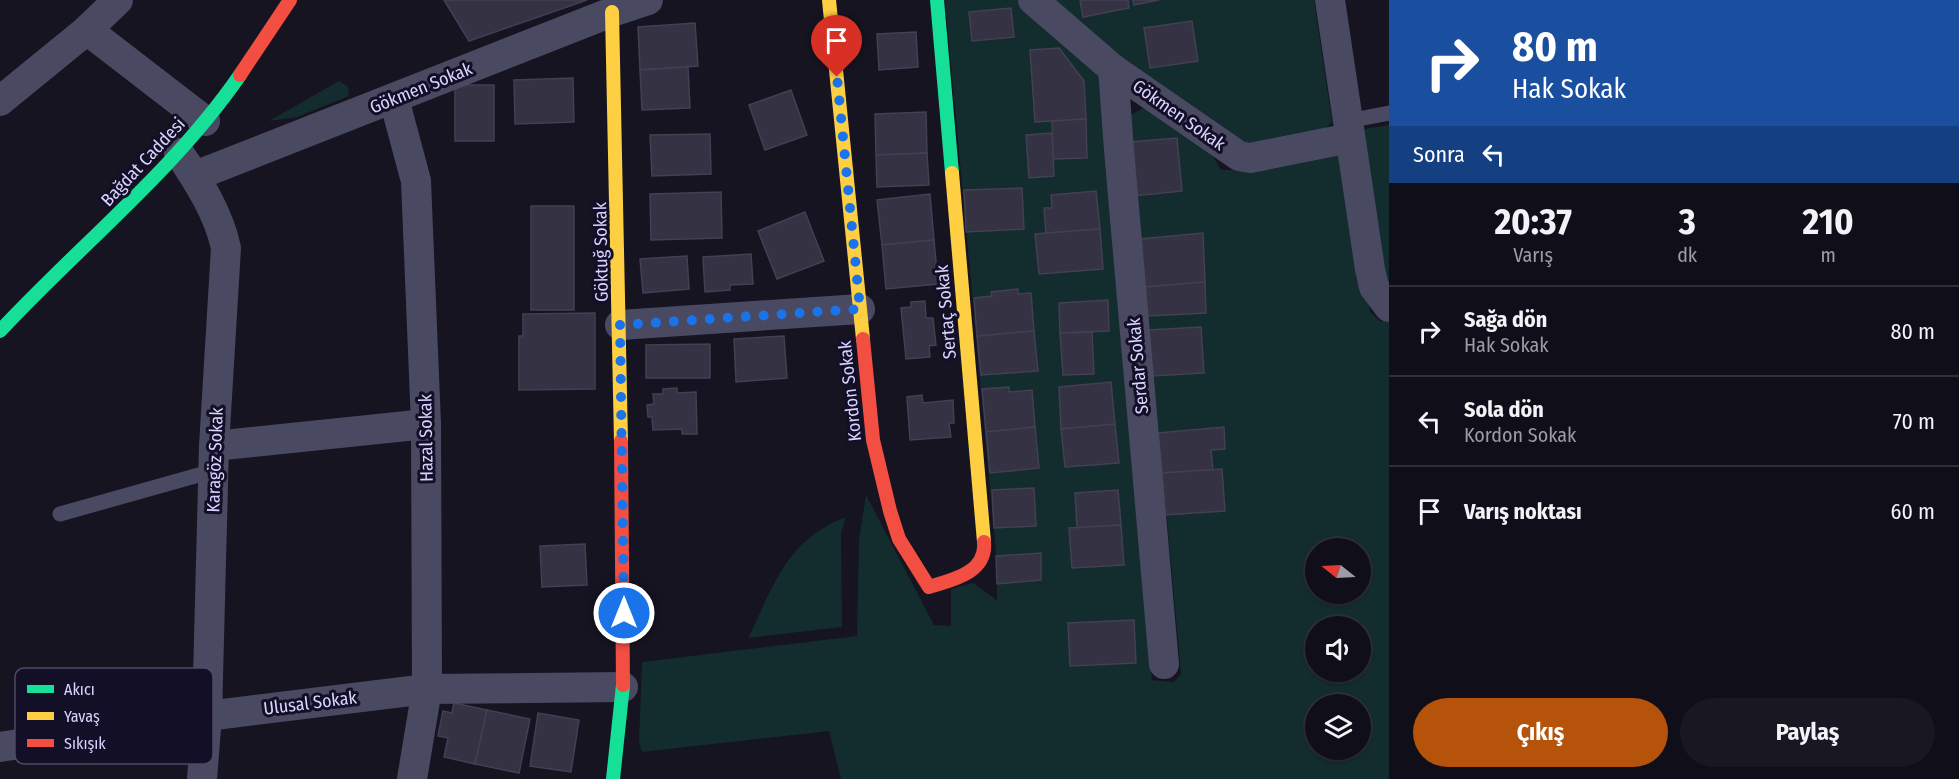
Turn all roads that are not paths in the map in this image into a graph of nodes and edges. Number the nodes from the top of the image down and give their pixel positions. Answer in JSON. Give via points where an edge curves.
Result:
{"nodes":[{"id":1,"x":118,"y":0,"type":"edge"},
{"id":2,"x":290,"y":0,"type":"edge"},
{"id":3,"x":648,"y":0,"type":"edge"},
{"id":4,"x":829,"y":0,"type":"edge"},
{"id":5,"x":937,"y":0,"type":"edge"},
{"id":6,"x":1033,"y":0,"type":"edge"},
{"id":7,"x":1330,"y":0,"type":"edge"},
{"id":8,"x":612,"y":12,"type":"junction"},
{"id":9,"x":87,"y":30,"type":"junction"},
{"id":10,"x":1113,"y":69,"type":"junction"},
{"id":11,"x":4,"y":91,"type":"edge"},
{"id":12,"x":394,"y":99,"type":"junction"},
{"id":13,"x":1389,"y":113,"type":"edge"},
{"id":14,"x":205,"y":122,"type":"junction"},
{"id":15,"x":1349,"y":129,"type":"junction"},
{"id":16,"x":187,"y":164,"type":"junction"},
{"id":17,"x":1389,"y":307,"type":"edge"},
{"id":18,"x":860,"y":309,"type":"junction"},
{"id":19,"x":620,"y":325,"type":"junction"},
{"id":20,"x":0,"y":331,"type":"edge"},
{"id":21,"x":426,"y":424,"type":"junction"},
{"id":22,"x":214,"y":459,"type":"junction"},
{"id":23,"x":60,"y":514,"type":"dead end"},
{"id":24,"x":929,"y":587,"type":"joint"},
{"id":25,"x":1164,"y":664,"type":"dead end"},
{"id":26,"x":208,"y":668,"type":"edge"},
{"id":27,"x":623,"y":687,"type":"junction"},
{"id":28,"x":427,"y":689,"type":"junction"},
{"id":29,"x":213,"y":715,"type":"edge"},
{"id":30,"x":15,"y":745,"type":"edge"},
{"id":31,"x":0,"y":747,"type":"edge"},
{"id":32,"x":202,"y":764,"type":"edge"},
{"id":33,"x":201,"y":779,"type":"edge"},
{"id":34,"x":412,"y":779,"type":"edge"},
{"id":35,"x":613,"y":779,"type":"edge"}],
"edges":[{"from":1,"to":9,"type":"street"},
{"from":2,"to":14,"type":"street","name":"Bağdat Caddesi"},
{"from":3,"to":8,"type":"street","name":"Gökmen Sokak"},
{"from":4,"to":18,"type":"street","name":"Kordon Sokak"},
{"from":5,"to":24,"type":"street","name":"Sertaç Sokak","via":[[985,550],[974,570]]},
{"from":6,"to":10,"type":"street","name":"Gökmen Sokak"},
{"from":7,"to":15,"type":"street"},
{"from":8,"to":12,"type":"street","name":"Gökmen Sokak"},
{"from":8,"to":19,"type":"street","name":"Göktuğ Sokak"},
{"from":9,"to":11,"type":"street"},
{"from":9,"to":14,"type":"street"},
{"from":10,"to":15,"type":"street","name":"Gökmen Sokak","via":[[1239,156],[1250,158]]},
{"from":10,"to":25,"type":"street","name":"Serdar Sokak"},
{"from":12,"to":16,"type":"street","name":"Gökmen Sokak"},
{"from":12,"to":21,"type":"street","name":"Hazal Sokak","via":[[416,180]]},
{"from":13,"to":15,"type":"lane"},
{"from":14,"to":16,"type":"street","name":"Bağdat Caddesi"},
{"from":15,"to":17,"type":"street","via":[[1374,287]]},
{"from":16,"to":20,"type":"street","name":"Bağdat Caddesi","via":[[133,201]]},
{"from":16,"to":22,"type":"street","name":"Karagöz Sokak","via":[[220,227],[226,248]]},
{"from":18,"to":19,"type":"street"},
{"from":18,"to":24,"type":"street","name":"Kordon Sokak","via":[[873,440],[881,479],[899,539]]},
{"from":19,"to":27,"type":"street","name":"Göktuğ Sokak"},
{"from":21,"to":22,"type":"street"},
{"from":21,"to":28,"type":"street","name":"Hazal Sokak"},
{"from":22,"to":23,"type":"lane"},
{"from":22,"to":26,"type":"street","name":"Karagöz Sokak"},
{"from":27,"to":28,"type":"street","name":"Ulusal Sokak"},
{"from":27,"to":35,"type":"street","name":"Göktuğ Sokak"},
{"from":28,"to":29,"type":"street","name":"Ulusal Sokak"},
{"from":28,"to":34,"type":"street","name":"Hazal Sokak"},
{"from":30,"to":31,"type":"street","name":"Ulusal Sokak"},
{"from":32,"to":33,"type":"street","name":"Karagöz Sokak"}]}
